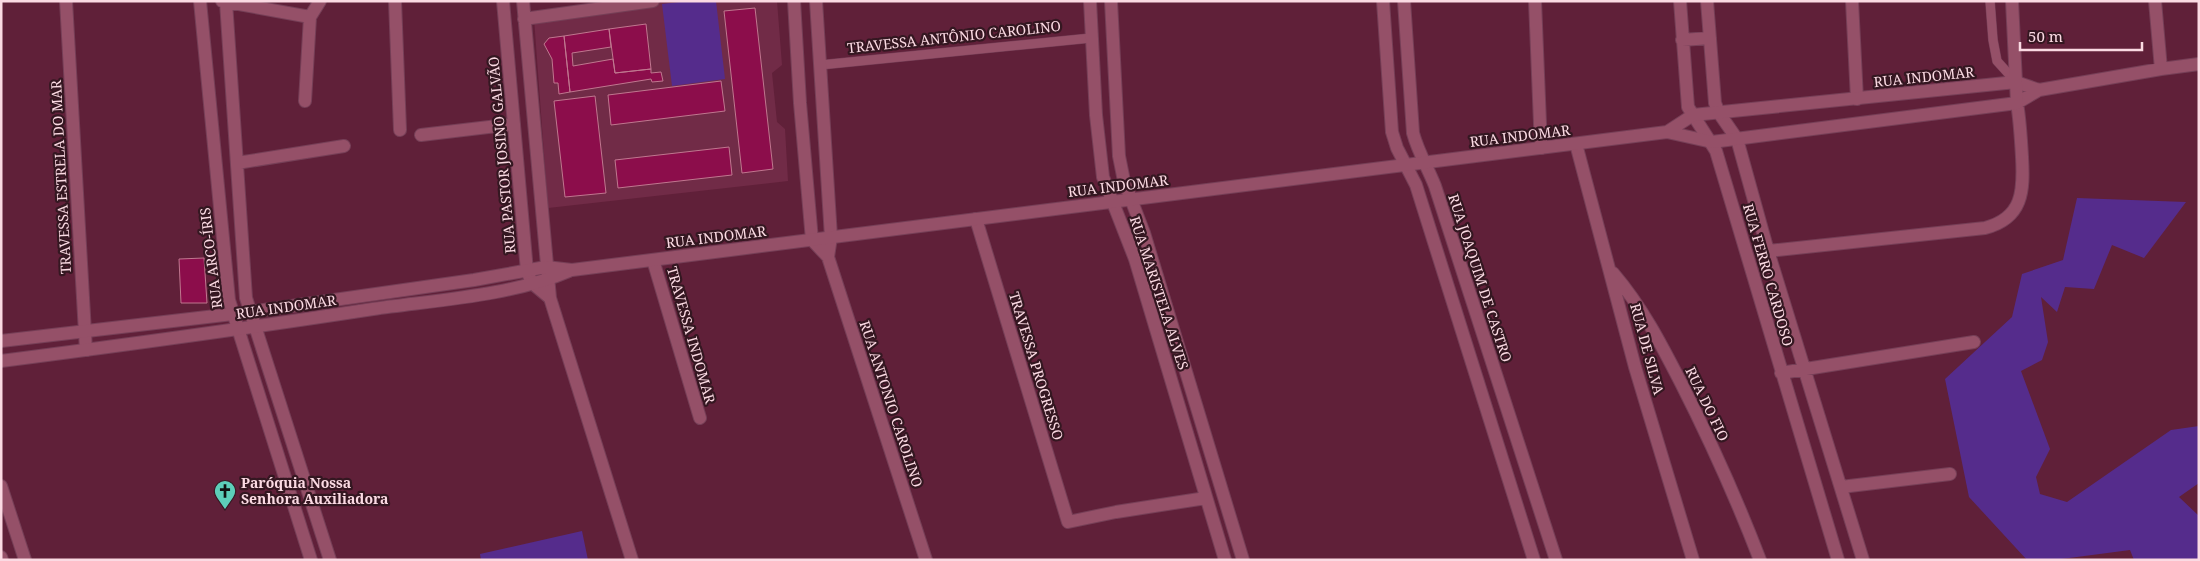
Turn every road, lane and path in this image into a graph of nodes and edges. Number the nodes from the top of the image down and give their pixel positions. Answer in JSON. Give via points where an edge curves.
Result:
{"nodes":[{"id":1,"x":66,"y":1,"type":"edge"},
{"id":2,"x":200,"y":1,"type":"edge"},
{"id":3,"x":320,"y":1,"type":"edge"},
{"id":4,"x":395,"y":1,"type":"edge"},
{"id":5,"x":503,"y":1,"type":"edge"},
{"id":6,"x":523,"y":1,"type":"edge"},
{"id":7,"x":653,"y":1,"type":"edge"},
{"id":8,"x":794,"y":1,"type":"edge"},
{"id":9,"x":816,"y":1,"type":"edge"},
{"id":10,"x":1090,"y":1,"type":"edge"},
{"id":11,"x":1111,"y":1,"type":"edge"},
{"id":12,"x":1383,"y":1,"type":"edge"},
{"id":13,"x":1404,"y":1,"type":"edge"},
{"id":14,"x":1535,"y":1,"type":"edge"},
{"id":15,"x":1680,"y":1,"type":"edge"},
{"id":16,"x":1707,"y":1,"type":"edge"},
{"id":17,"x":1852,"y":1,"type":"edge"},
{"id":18,"x":1990,"y":1,"type":"edge"},
{"id":19,"x":2012,"y":1,"type":"edge"},
{"id":20,"x":2155,"y":1,"type":"edge"},
{"id":21,"x":224,"y":2,"type":"edge"},
{"id":22,"x":310,"y":17,"type":"junction"},
{"id":23,"x":524,"y":18,"type":"junction"},
{"id":24,"x":1091,"y":38,"type":"junction"},
{"id":25,"x":1710,"y":38,"type":"junction"},
{"id":26,"x":1682,"y":40,"type":"junction"},
{"id":27,"x":2199,"y":64,"type":"edge"},
{"id":28,"x":820,"y":65,"type":"junction"},
{"id":29,"x":2161,"y":69,"type":"junction"},
{"id":30,"x":2016,"y":82,"type":"junction"},
{"id":31,"x":2039,"y":90,"type":"junction"},
{"id":32,"x":1857,"y":99,"type":"junction"},
{"id":33,"x":822,"y":100,"type":"junction"},
{"id":34,"x":304,"y":101,"type":"dead end"},
{"id":35,"x":2017,"y":102,"type":"junction"},
{"id":36,"x":800,"y":103,"type":"junction"},
{"id":37,"x":1719,"y":113,"type":"junction"},
{"id":38,"x":1693,"y":116,"type":"junction"},
{"id":39,"x":514,"y":124,"type":"junction"},
{"id":40,"x":400,"y":130,"type":"dead end"},
{"id":41,"x":1667,"y":132,"type":"junction"},
{"id":42,"x":421,"y":135,"type":"dead end"},
{"id":43,"x":1737,"y":140,"type":"junction"},
{"id":44,"x":1712,"y":142,"type":"junction"},
{"id":45,"x":1576,"y":144,"type":"junction"},
{"id":46,"x":344,"y":146,"type":"dead end"},
{"id":47,"x":1542,"y":148,"type":"junction"},
{"id":48,"x":236,"y":163,"type":"junction"},
{"id":49,"x":1425,"y":163,"type":"junction"},
{"id":50,"x":1406,"y":165,"type":"junction"},
{"id":51,"x":1132,"y":199,"type":"junction"},
{"id":52,"x":1112,"y":202,"type":"junction"},
{"id":53,"x":976,"y":219,"type":"junction"},
{"id":54,"x":831,"y":237,"type":"junction"},
{"id":55,"x":812,"y":240,"type":"junction"},
{"id":56,"x":1768,"y":251,"type":"junction"},
{"id":57,"x":828,"y":257,"type":"junction"},
{"id":58,"x":653,"y":260,"type":"junction"},
{"id":59,"x":526,"y":271,"type":"junction"},
{"id":60,"x":1612,"y":272,"type":"junction"},
{"id":61,"x":547,"y":274,"type":"junction"},
{"id":62,"x":532,"y":283,"type":"junction"},
{"id":63,"x":550,"y":298,"type":"junction"},
{"id":64,"x":250,"y":312,"type":"junction"},
{"id":65,"x":232,"y":314,"type":"junction"},
{"id":66,"x":254,"y":327,"type":"junction"},
{"id":67,"x":238,"y":329,"type":"junction"},
{"id":68,"x":84,"y":331,"type":"junction"},
{"id":69,"x":1,"y":341,"type":"edge"},
{"id":70,"x":1974,"y":342,"type":"dead end"},
{"id":71,"x":86,"y":350,"type":"junction"},
{"id":72,"x":1,"y":361,"type":"edge"},
{"id":73,"x":1806,"y":369,"type":"junction"},
{"id":74,"x":1782,"y":373,"type":"junction"},
{"id":75,"x":700,"y":418,"type":"dead end"},
{"id":76,"x":1950,"y":474,"type":"dead end"},
{"id":77,"x":1,"y":486,"type":"edge"},
{"id":78,"x":1841,"y":487,"type":"junction"},
{"id":79,"x":1206,"y":498,"type":"junction"},
{"id":80,"x":314,"y":508,"type":"junction"},
{"id":81,"x":296,"y":511,"type":"junction"},
{"id":82,"x":25,"y":560,"type":"edge"},
{"id":83,"x":311,"y":560,"type":"edge"},
{"id":84,"x":330,"y":560,"type":"edge"},
{"id":85,"x":632,"y":560,"type":"edge"},
{"id":86,"x":926,"y":560,"type":"edge"},
{"id":87,"x":1225,"y":560,"type":"edge"},
{"id":88,"x":1243,"y":560,"type":"edge"},
{"id":89,"x":1534,"y":560,"type":"edge"},
{"id":90,"x":1556,"y":560,"type":"edge"},
{"id":91,"x":1693,"y":560,"type":"edge"},
{"id":92,"x":1760,"y":560,"type":"edge"},
{"id":93,"x":1838,"y":560,"type":"edge"},
{"id":94,"x":1863,"y":560,"type":"edge"}],
"edges":[{"from":1,"to":68,"type":"street","name":"TRAVESSA ESTRELA DO MAR"},
{"from":2,"to":65,"type":"street","name":"RUA ARCO-ÍRIS"},
{"from":3,"to":22,"type":"street"},
{"from":4,"to":40,"type":"street"},
{"from":5,"to":39,"type":"street","name":"RUA PASTOR JOSINO GALVÃO"},
{"from":6,"to":23,"type":"street"},
{"from":7,"to":23,"type":"street"},
{"from":8,"to":36,"type":"street"},
{"from":9,"to":28,"type":"street","name":"RUA ANTONIO CAROLINO"},
{"from":10,"to":24,"type":"street","name":"RUA MARISTELA ALVES"},
{"from":11,"to":51,"type":"street","name":"RUA MARISTELA ALVES","via":[[1119,156]]},
{"from":12,"to":50,"type":"street","via":[[1392,132],[1396,148]]},
{"from":13,"to":49,"type":"street","name":"RUA JOAQUIM DE CASTRO","via":[[1413,133]]},
{"from":14,"to":47,"type":"street"},
{"from":15,"to":26,"type":"street","name":"RUA FERRO CARDOSO"},
{"from":16,"to":25,"type":"street","name":"RUA FERRO CARDOSO"},
{"from":17,"to":32,"type":"street"},
{"from":18,"to":30,"type":"lane","via":[[1997,61]]},
{"from":19,"to":30,"type":"street"},
{"from":20,"to":29,"type":"street"},
{"from":21,"to":22,"type":"street"},
{"from":21,"to":48,"type":"street"},
{"from":22,"to":34,"type":"street"},
{"from":23,"to":61,"type":"street"},
{"from":24,"to":28,"type":"lane","name":"TRAVESSA ANTÔNIO CAROLINO"},
{"from":24,"to":52,"type":"street","name":"RUA MARISTELA ALVES","via":[[1103,177]]},
{"from":25,"to":26,"type":"street"},
{"from":25,"to":37,"type":"street","name":"RUA FERRO CARDOSO","via":[[1713,89]]},
{"from":26,"to":38,"type":"street","name":"RUA FERRO CARDOSO","via":[[1686,97]]},
{"from":27,"to":29,"type":"street","name":"RUA INDOMAR"},
{"from":28,"to":33,"type":"street","name":"RUA ANTONIO CAROLINO"},
{"from":29,"to":31,"type":"street","name":"RUA INDOMAR"},
{"from":30,"to":31,"type":"street","name":"RUA INDOMAR"},
{"from":30,"to":32,"type":"street","name":"RUA INDOMAR"},
{"from":30,"to":35,"type":"street"},
{"from":31,"to":35,"type":"street","name":"RUA INDOMAR"},
{"from":32,"to":37,"type":"street","name":"RUA INDOMAR"},
{"from":33,"to":36,"type":"street"},
{"from":33,"to":54,"type":"street","name":"RUA ANTONIO CAROLINO"},
{"from":35,"to":43,"type":"street","name":"RUA INDOMAR"},
{"from":35,"to":56,"type":"street","via":[[2024,185],[2014,211],[1998,225]]},
{"from":36,"to":55,"type":"street"},
{"from":37,"to":38,"type":"street","name":"RUA INDOMAR"},
{"from":37,"to":43,"type":"street","name":"RUA FERRO CARDOSO"},
{"from":38,"to":41,"type":"street","name":"RUA INDOMAR"},
{"from":38,"to":44,"type":"street","name":"RUA FERRO CARDOSO"},
{"from":39,"to":42,"type":"street"},
{"from":39,"to":59,"type":"street","name":"RUA PASTOR JOSINO GALVÃO"},
{"from":41,"to":44,"type":"street","name":"RUA INDOMAR"},
{"from":41,"to":45,"type":"street","name":"RUA INDOMAR"},
{"from":43,"to":44,"type":"street","name":"RUA INDOMAR"},
{"from":43,"to":56,"type":"street","name":"RUA FERRO CARDOSO"},
{"from":44,"to":74,"type":"street","name":"RUA FERRO CARDOSO"},
{"from":45,"to":47,"type":"street","name":"RUA INDOMAR"},
{"from":45,"to":60,"type":"street","name":"RUA DE SILVA"},
{"from":46,"to":48,"type":"street"},
{"from":47,"to":49,"type":"street","name":"RUA INDOMAR"},
{"from":48,"to":64,"type":"street","via":[[244,286]]},
{"from":49,"to":50,"type":"street","name":"RUA INDOMAR"},
{"from":49,"to":90,"type":"street","name":"RUA JOAQUIM DE CASTRO"},
{"from":50,"to":51,"type":"street","name":"RUA INDOMAR"},
{"from":50,"to":89,"type":"street","via":[[1416,185]]},
{"from":51,"to":52,"type":"street","name":"RUA INDOMAR"},
{"from":51,"to":88,"type":"street","name":"RUA MARISTELA ALVES"},
{"from":52,"to":53,"type":"street","name":"RUA INDOMAR"},
{"from":52,"to":79,"type":"street","name":"RUA MARISTELA ALVES","via":[[1135,259]]},
{"from":53,"to":54,"type":"street","name":"RUA INDOMAR"},
{"from":53,"to":79,"type":"street","name":"TRAVESSA PROGRESSO","via":[[1068,522]]},
{"from":54,"to":55,"type":"street","name":"RUA INDOMAR"},
{"from":54,"to":57,"type":"street","name":"RUA ANTONIO CAROLINO"},
{"from":55,"to":57,"type":"street","name":"RUA ANTONIO CAROLINO"},
{"from":55,"to":58,"type":"street","name":"RUA INDOMAR"},
{"from":56,"to":73,"type":"street","name":"RUA FERRO CARDOSO"},
{"from":57,"to":86,"type":"street","name":"RUA ANTONIO CAROLINO"},
{"from":58,"to":61,"type":"street","name":"RUA INDOMAR"},
{"from":58,"to":75,"type":"street","name":"TRAVESSA INDOMAR"},
{"from":59,"to":61,"type":"street","name":"RUA INDOMAR"},
{"from":59,"to":62,"type":"street","name":"RUA PASTOR JOSINO GALVÃO"},
{"from":59,"to":64,"type":"street","name":"RUA INDOMAR"},
{"from":60,"to":91,"type":"street","name":"RUA DE SILVA","via":[[1635,367]]},
{"from":60,"to":92,"type":"street","name":"RUA DO FIO","via":[[1657,337],[1700,420]]},
{"from":61,"to":62,"type":"street","name":"RUA INDOMAR"},
{"from":61,"to":63,"type":"street"},
{"from":62,"to":63,"type":"street","name":"RUA PASTOR JOSINO GALVÃO"},
{"from":62,"to":66,"type":"street","name":"RUA INDOMAR"},
{"from":63,"to":85,"type":"street"},
{"from":64,"to":65,"type":"street","name":"RUA INDOMAR"},
{"from":64,"to":66,"type":"street"},
{"from":65,"to":67,"type":"street","name":"RUA ARCO-ÍRIS"},
{"from":65,"to":68,"type":"street","name":"RUA INDOMAR"},
{"from":66,"to":67,"type":"street","name":"RUA INDOMAR"},
{"from":66,"to":80,"type":"street"},
{"from":67,"to":71,"type":"street","name":"RUA INDOMAR"},
{"from":67,"to":81,"type":"street","name":"RUA ARCO-ÍRIS"},
{"from":68,"to":69,"type":"street","name":"RUA INDOMAR"},
{"from":68,"to":71,"type":"street","name":"TRAVESSA ESTRELA DO MAR"},
{"from":70,"to":73,"type":"street"},
{"from":71,"to":72,"type":"street","name":"RUA INDOMAR"},
{"from":73,"to":74,"type":"street"},
{"from":73,"to":78,"type":"street","name":"RUA FERRO CARDOSO"},
{"from":74,"to":93,"type":"street","name":"RUA FERRO CARDOSO"},
{"from":76,"to":78,"type":"street"},
{"from":77,"to":82,"type":"street"},
{"from":78,"to":94,"type":"street","name":"RUA FERRO CARDOSO"},
{"from":79,"to":87,"type":"street","name":"RUA MARISTELA ALVES"},
{"from":80,"to":81,"type":"street"},
{"from":80,"to":84,"type":"street"},
{"from":81,"to":83,"type":"street","name":"RUA ARCO-ÍRIS"}]}
